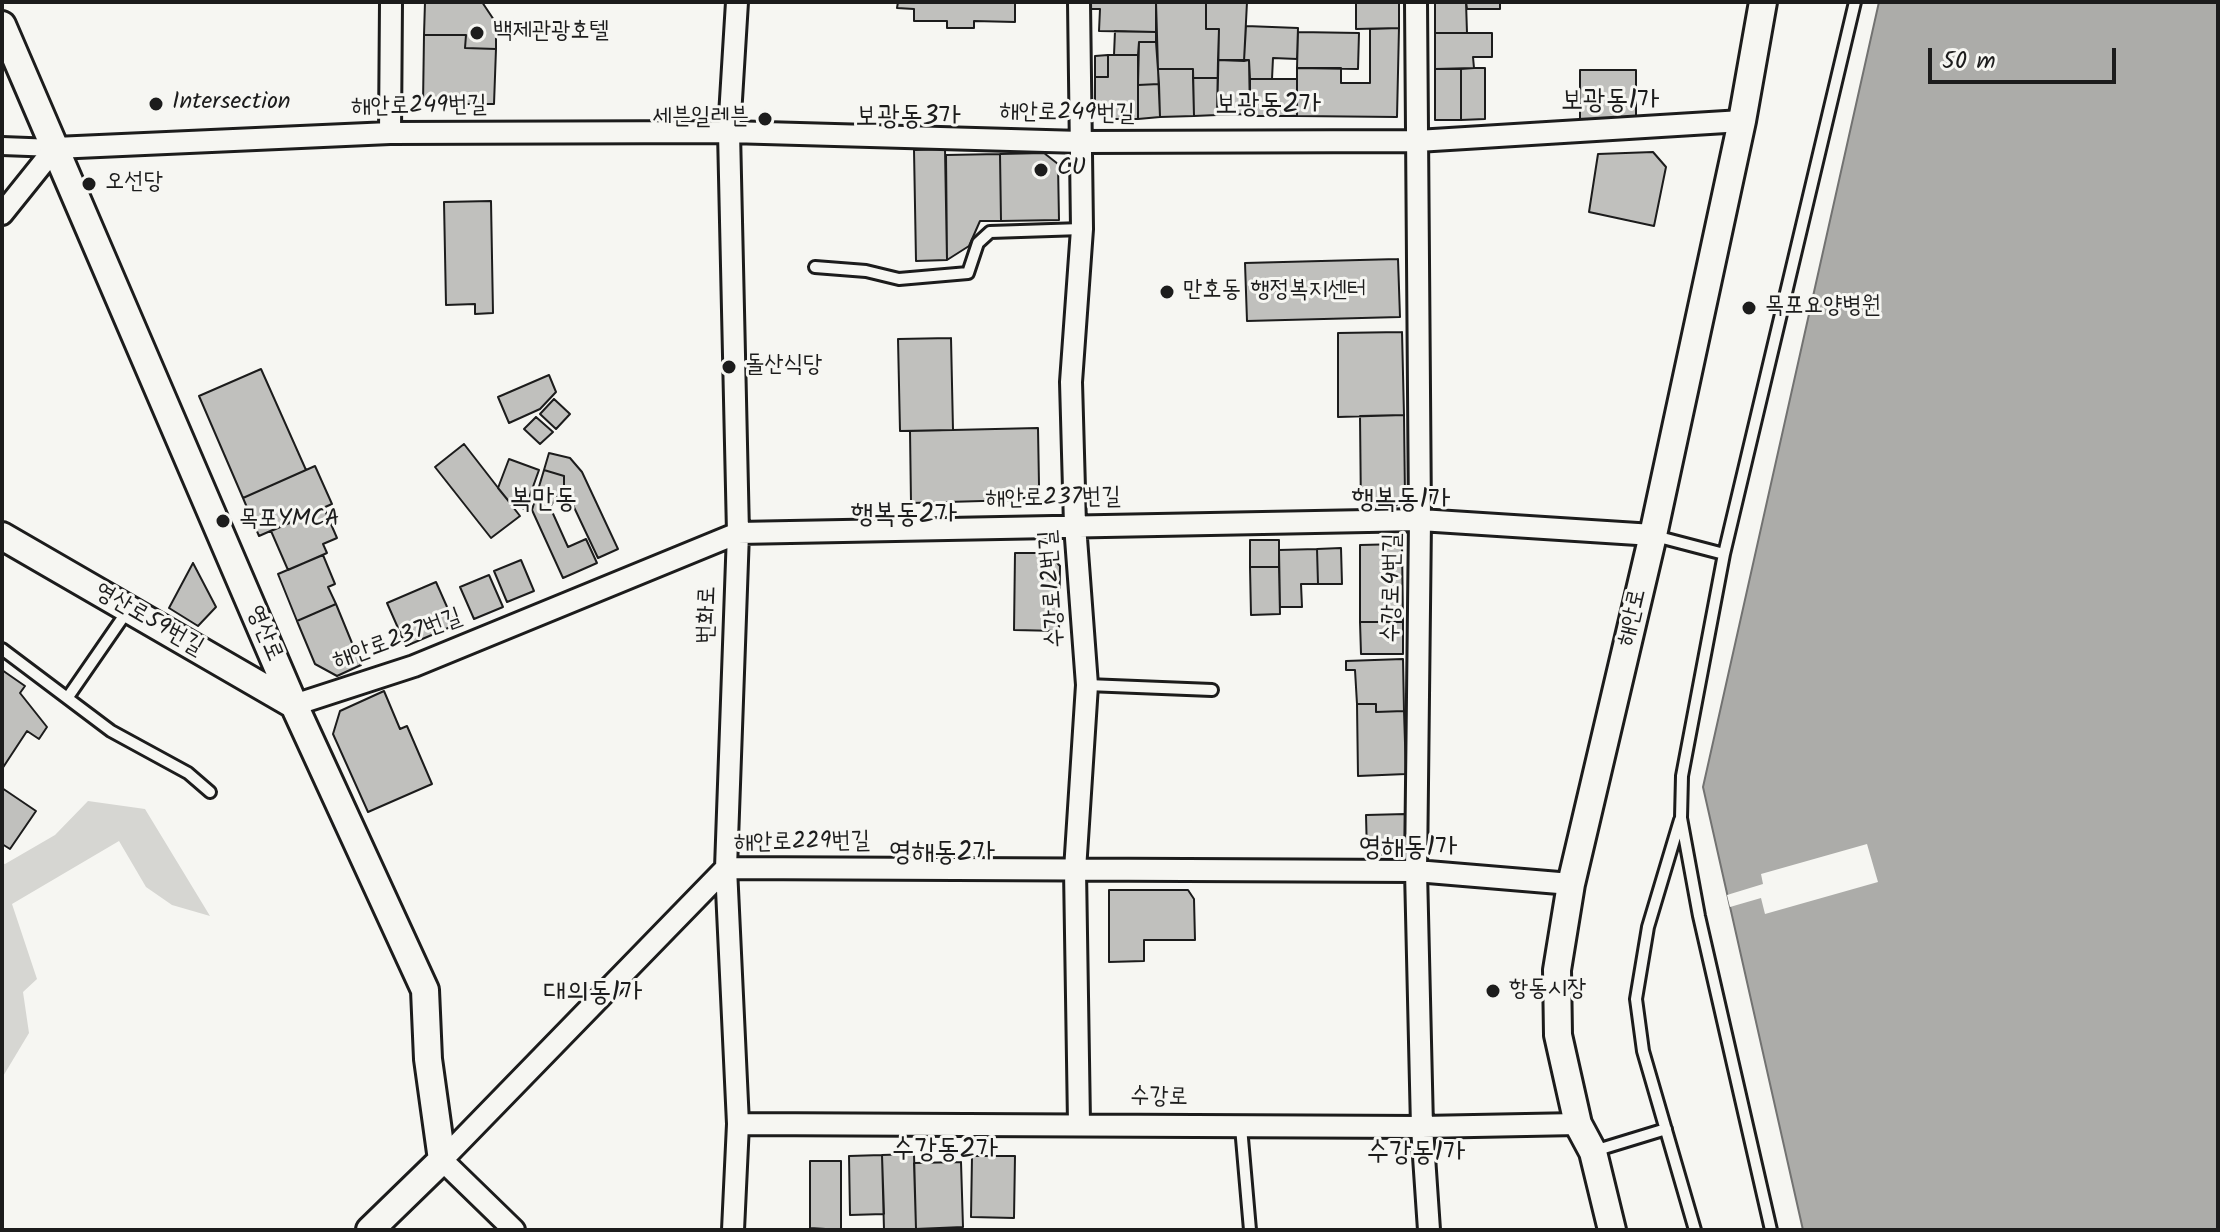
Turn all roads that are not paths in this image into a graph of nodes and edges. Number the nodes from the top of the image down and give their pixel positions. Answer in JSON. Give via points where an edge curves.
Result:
{"nodes":[{"id":1,"x":391,"y":2,"type":"edge"},
{"id":2,"x":737,"y":2,"type":"edge"},
{"id":3,"x":1079,"y":2,"type":"edge"},
{"id":4,"x":1416,"y":2,"type":"edge"},
{"id":5,"x":1763,"y":2,"type":"edge"},
{"id":6,"x":1855,"y":2,"type":"edge"},
{"id":7,"x":2,"y":25,"type":"edge"},
{"id":8,"x":1742,"y":121,"type":"junction"},
{"id":9,"x":729,"y":132,"type":"junction"},
{"id":10,"x":390,"y":133,"type":"junction"},
{"id":11,"x":1417,"y":141,"type":"junction"},
{"id":12,"x":1081,"y":142,"type":"junction"},
{"id":13,"x":2,"y":146,"type":"edge"},
{"id":14,"x":55,"y":148,"type":"junction"},
{"id":15,"x":2,"y":214,"type":"edge"},
{"id":16,"x":1082,"y":229,"type":"junction"},
{"id":17,"x":815,"y":267,"type":"dead end"},
{"id":18,"x":1420,"y":520,"type":"junction"},
{"id":19,"x":1075,"y":525,"type":"junction"},
{"id":20,"x":738,"y":533,"type":"junction"},
{"id":21,"x":1653,"y":535,"type":"junction"},
{"id":22,"x":2,"y":536,"type":"edge"},
{"id":23,"x":1724,"y":554,"type":"junction"},
{"id":24,"x":128,"y":610,"type":"junction"},
{"id":25,"x":2,"y":649,"type":"edge"},
{"id":26,"x":1087,"y":685,"type":"junction"},
{"id":27,"x":1212,"y":690,"type":"dead end"},
{"id":28,"x":68,"y":697,"type":"junction"},
{"id":29,"x":294,"y":705,"type":"junction"},
{"id":30,"x":210,"y":792,"type":"dead end"},
{"id":31,"x":1681,"y":818,"type":"junction"},
{"id":32,"x":726,"y":868,"type":"junction"},
{"id":33,"x":1075,"y":870,"type":"junction"},
{"id":34,"x":1416,"y":871,"type":"junction"},
{"id":35,"x":1571,"y":884,"type":"junction"},
{"id":36,"x":1079,"y":1123,"type":"junction"},
{"id":37,"x":738,"y":1124,"type":"junction"},
{"id":38,"x":1578,"y":1124,"type":"junction"},
{"id":39,"x":1241,"y":1127,"type":"junction"},
{"id":40,"x":1422,"y":1127,"type":"junction"},
{"id":41,"x":1666,"y":1129,"type":"junction"},
{"id":42,"x":1593,"y":1152,"type":"junction"},
{"id":43,"x":442,"y":1160,"type":"junction"},
{"id":44,"x":370,"y":1230,"type":"edge"},
{"id":45,"x":514,"y":1230,"type":"edge"},
{"id":46,"x":733,"y":1230,"type":"edge"},
{"id":47,"x":1250,"y":1230,"type":"edge"},
{"id":48,"x":1429,"y":1230,"type":"edge"},
{"id":49,"x":1612,"y":1230,"type":"edge"},
{"id":50,"x":1695,"y":1230,"type":"edge"},
{"id":51,"x":1771,"y":1230,"type":"edge"}],
"edges":[{"from":1,"to":10,"type":"street"},
{"from":2,"to":9,"type":"street","name":"번화로"},
{"from":3,"to":12,"type":"street","name":"수강로12번길"},
{"from":4,"to":11,"type":"street","name":"수강로4번길"},
{"from":5,"to":8,"type":"street","name":"해안로"},
{"from":6,"to":23,"type":"lane"},
{"from":7,"to":14,"type":"street","name":"영산로"},
{"from":8,"to":11,"type":"street","name":"해안로249번길"},
{"from":8,"to":21,"type":"street","name":"해안로"},
{"from":9,"to":10,"type":"street","name":"해안로249번길"},
{"from":9,"to":12,"type":"street","name":"해안로249번길"},
{"from":9,"to":20,"type":"street","name":"번화로"},
{"from":10,"to":14,"type":"street","name":"해안로249번길"},
{"from":11,"to":12,"type":"street","name":"해안로249번길"},
{"from":11,"to":18,"type":"street","name":"수강로4번길"},
{"from":12,"to":16,"type":"street","name":"수강로12번길"},
{"from":13,"to":14,"type":"street"},
{"from":14,"to":15,"type":"street"},
{"from":14,"to":29,"type":"street","name":"영산로"},
{"from":16,"to":17,"type":"lane","via":[[990,232],[978,243],[968,273],[899,279]]},
{"from":16,"to":19,"type":"street","name":"수강로12번길","via":[[1071,382]]},
{"from":18,"to":19,"type":"street","name":"해안로237번길"},
{"from":18,"to":21,"type":"street","name":"해안로237번길"},
{"from":18,"to":34,"type":"street","name":"수강로4번길"},
{"from":19,"to":20,"type":"street","name":"해안로237번길"},
{"from":19,"to":26,"type":"street","name":"수강로12번길"},
{"from":20,"to":29,"type":"street","name":"해안로237번길","via":[[414,666]]},
{"from":20,"to":32,"type":"street","name":"번화로"},
{"from":21,"to":23,"type":"lane"},
{"from":21,"to":35,"type":"street","name":"해안로"},
{"from":22,"to":24,"type":"street","name":"영산로59번길"},
{"from":23,"to":31,"type":"lane","via":[[1682,776]]},
{"from":24,"to":28,"type":"lane"},
{"from":24,"to":29,"type":"street","name":"영산로59번길"},
{"from":25,"to":28,"type":"lane"},
{"from":26,"to":27,"type":"lane"},
{"from":26,"to":33,"type":"street","name":"수강로12번길"},
{"from":28,"to":30,"type":"lane","via":[[111,731],[188,773]]},
{"from":29,"to":43,"type":"street","name":"영산로","via":[[425,990]]},
{"from":31,"to":41,"type":"lane","via":[[1648,927],[1636,999],[1643,1051]]},
{"from":31,"to":51,"type":"lane"},
{"from":32,"to":33,"type":"street","name":"해안로229번길"},
{"from":32,"to":37,"type":"street","name":"번화로"},
{"from":32,"to":43,"type":"street","name":"해안로229번길"},
{"from":33,"to":34,"type":"street","name":"해안로229번길"},
{"from":33,"to":36,"type":"street","name":"수강로12번길"},
{"from":34,"to":35,"type":"street","name":"해안로229번길"},
{"from":34,"to":40,"type":"street","name":"수강로4번길"},
{"from":35,"to":38,"type":"street","name":"해안로","via":[[1557,970],[1557,1020]]},
{"from":36,"to":37,"type":"street","name":"수강로"},
{"from":36,"to":39,"type":"street","name":"수강로"},
{"from":37,"to":46,"type":"street","name":"번화로"},
{"from":38,"to":40,"type":"street","name":"수강로"},
{"from":38,"to":42,"type":"street","name":"해안로"},
{"from":39,"to":40,"type":"street","name":"수강로"},
{"from":39,"to":47,"type":"lane"},
{"from":40,"to":48,"type":"street","name":"수강로4번길"},
{"from":41,"to":42,"type":"lane"},
{"from":41,"to":50,"type":"lane"},
{"from":42,"to":49,"type":"street","name":"해안로"},
{"from":43,"to":44,"type":"street"},
{"from":43,"to":45,"type":"street"}]}
